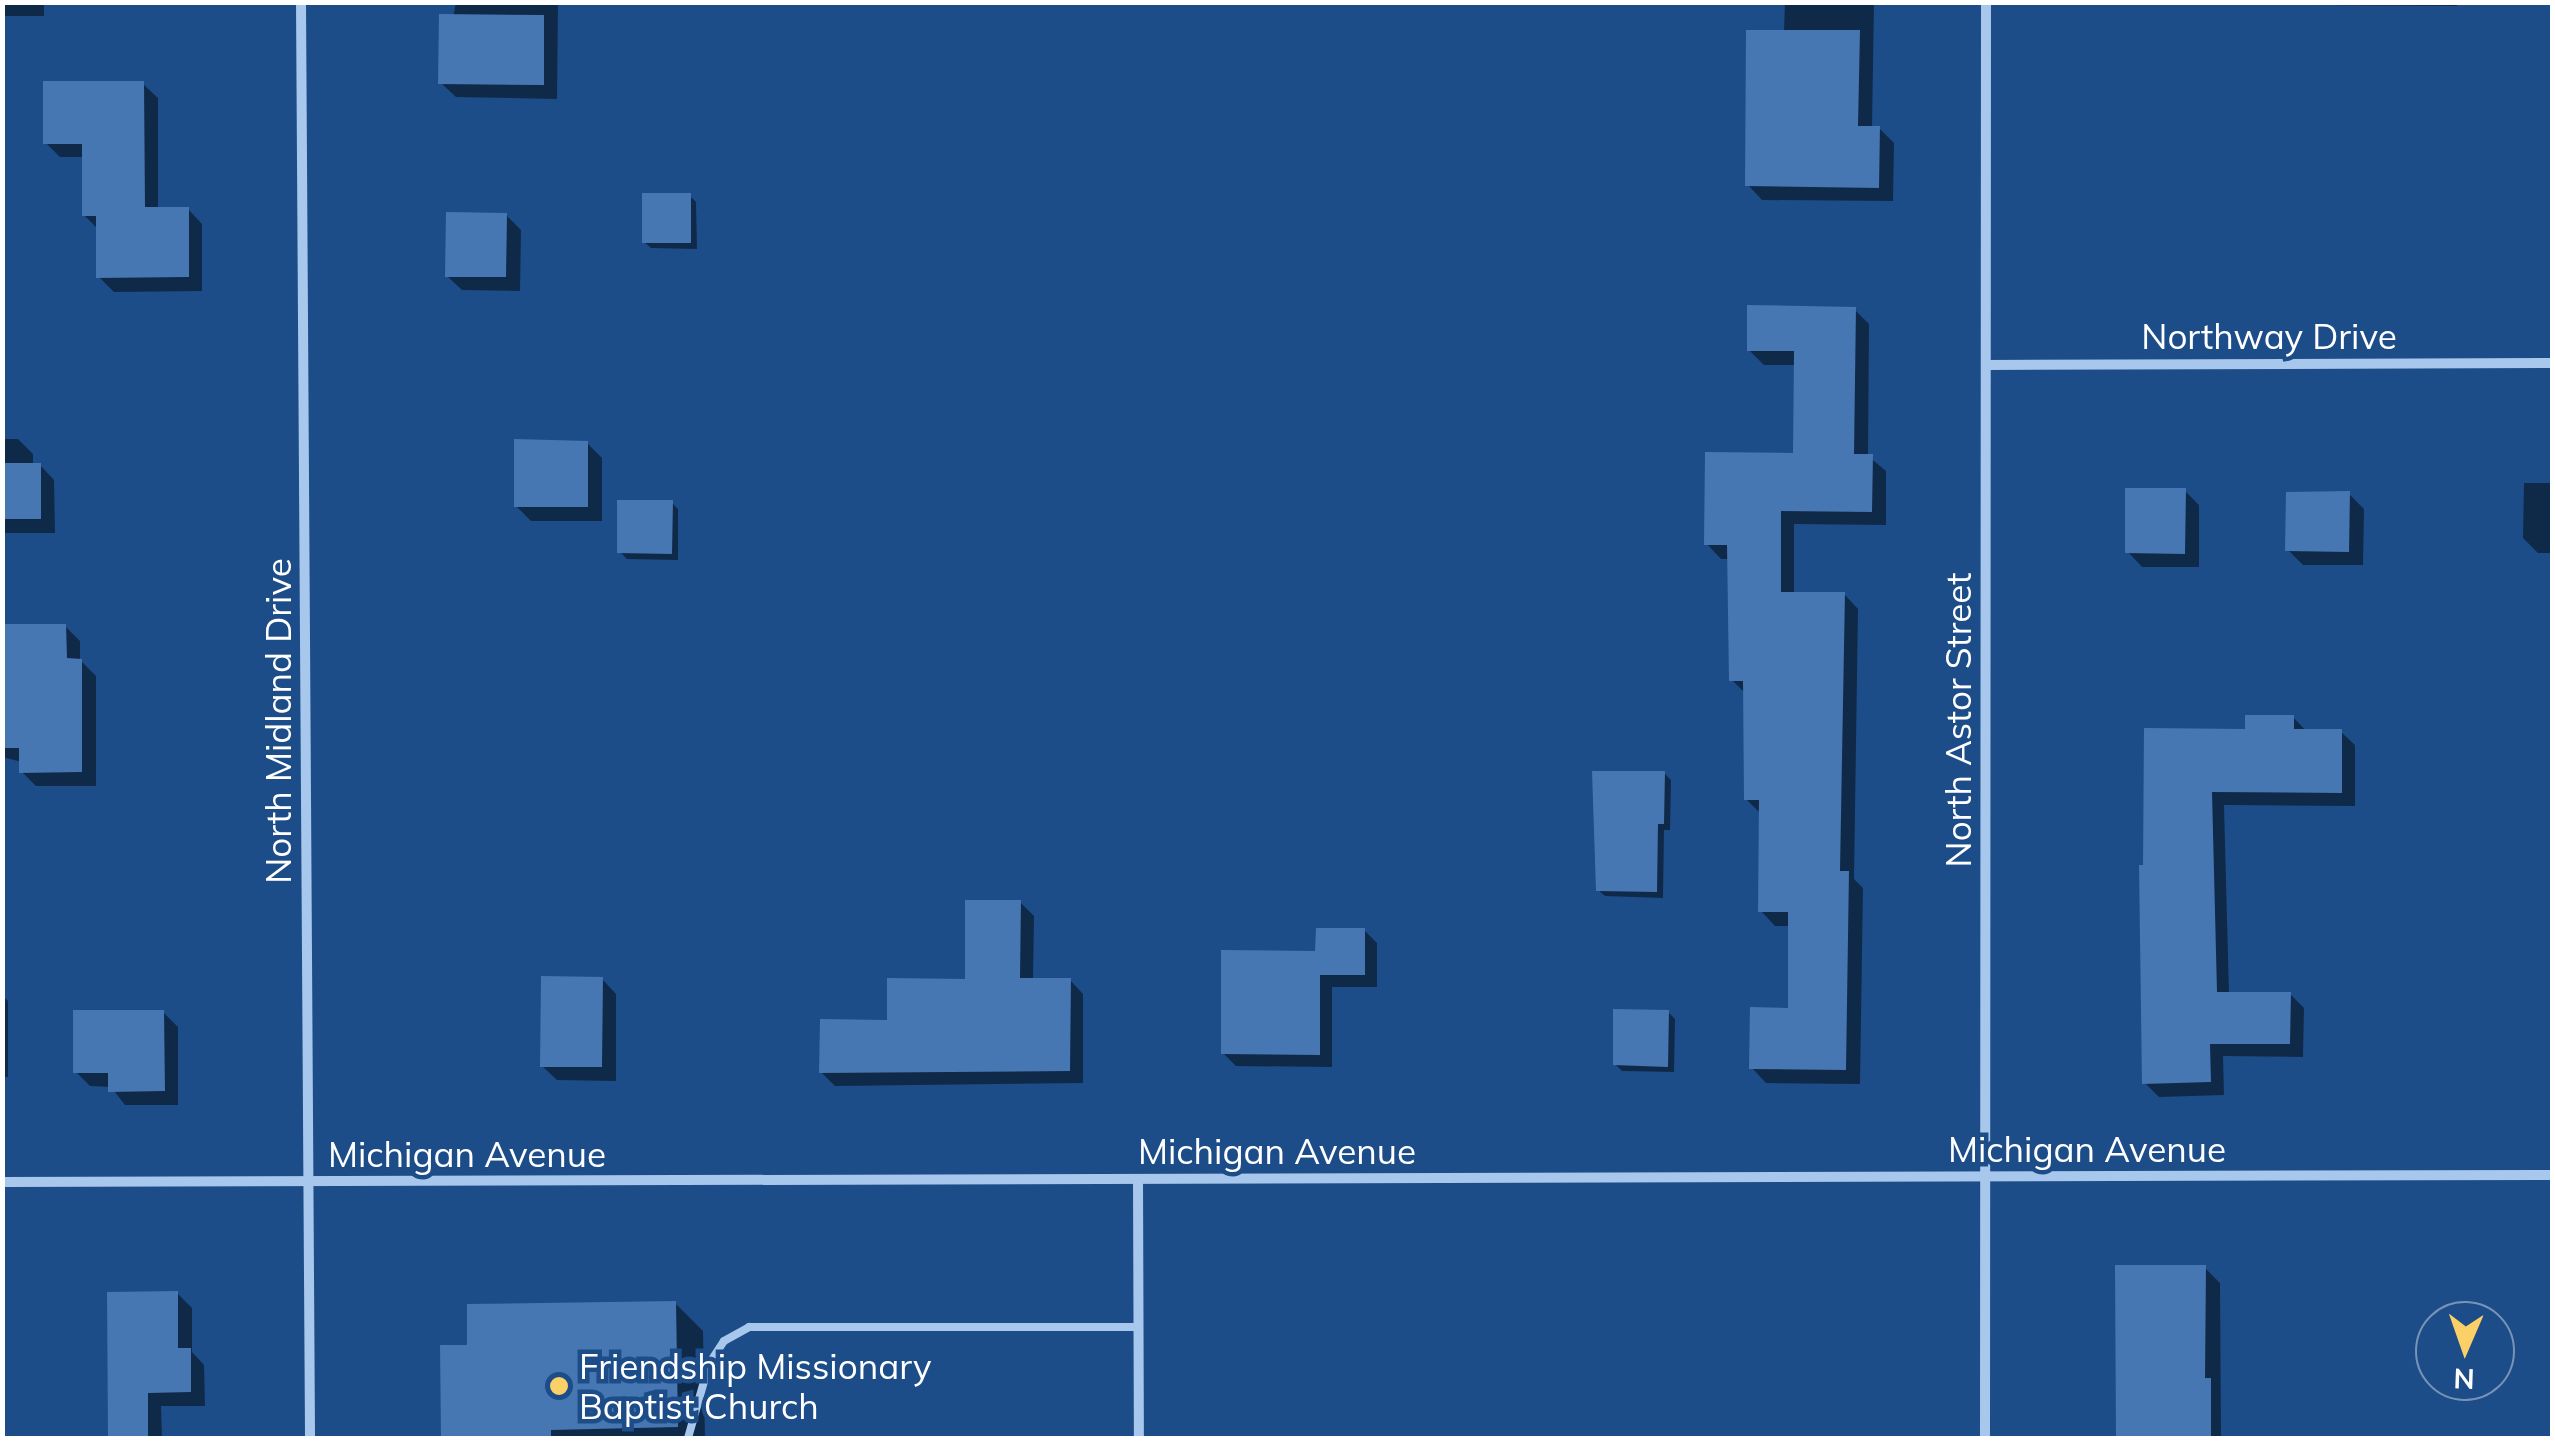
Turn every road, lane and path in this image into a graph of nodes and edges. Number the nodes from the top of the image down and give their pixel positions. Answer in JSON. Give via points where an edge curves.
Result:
{"nodes":[{"id":1,"x":301,"y":2,"type":"edge"},
{"id":2,"x":1986,"y":2,"type":"edge"},
{"id":3,"x":2552,"y":362,"type":"edge"},
{"id":4,"x":1986,"y":365,"type":"junction"},
{"id":5,"x":2552,"y":1175,"type":"edge"},
{"id":6,"x":1985,"y":1176,"type":"junction"},
{"id":7,"x":1138,"y":1179,"type":"junction"},
{"id":8,"x":2,"y":1182,"type":"edge"},
{"id":9,"x":308,"y":1182,"type":"junction"},
{"id":10,"x":1138,"y":1327,"type":"junction"},
{"id":11,"x":310,"y":1438,"type":"edge"},
{"id":12,"x":688,"y":1438,"type":"edge"},
{"id":13,"x":1139,"y":1438,"type":"edge"},
{"id":14,"x":1986,"y":1438,"type":"edge"}],
"edges":[{"from":1,"to":9,"type":"street","name":"North Midland Drive"},
{"from":2,"to":4,"type":"street","name":"North Astor Street"},
{"from":3,"to":4,"type":"street","name":"Northway Drive"},
{"from":4,"to":6,"type":"street","name":"North Astor Street"},
{"from":5,"to":6,"type":"street","name":"Michigan Avenue"},
{"from":6,"to":7,"type":"street","name":"Michigan Avenue"},
{"from":6,"to":14,"type":"street","name":"North Astor Street"},
{"from":7,"to":9,"type":"street","name":"Michigan Avenue"},
{"from":7,"to":10,"type":"street"},
{"from":8,"to":9,"type":"street","name":"Michigan Avenue"},
{"from":9,"to":11,"type":"street","name":"North Midland Drive"},
{"from":10,"to":12,"type":"lane","via":[[750,1327],[724,1341],[709,1364]]},
{"from":10,"to":13,"type":"street"}]}
